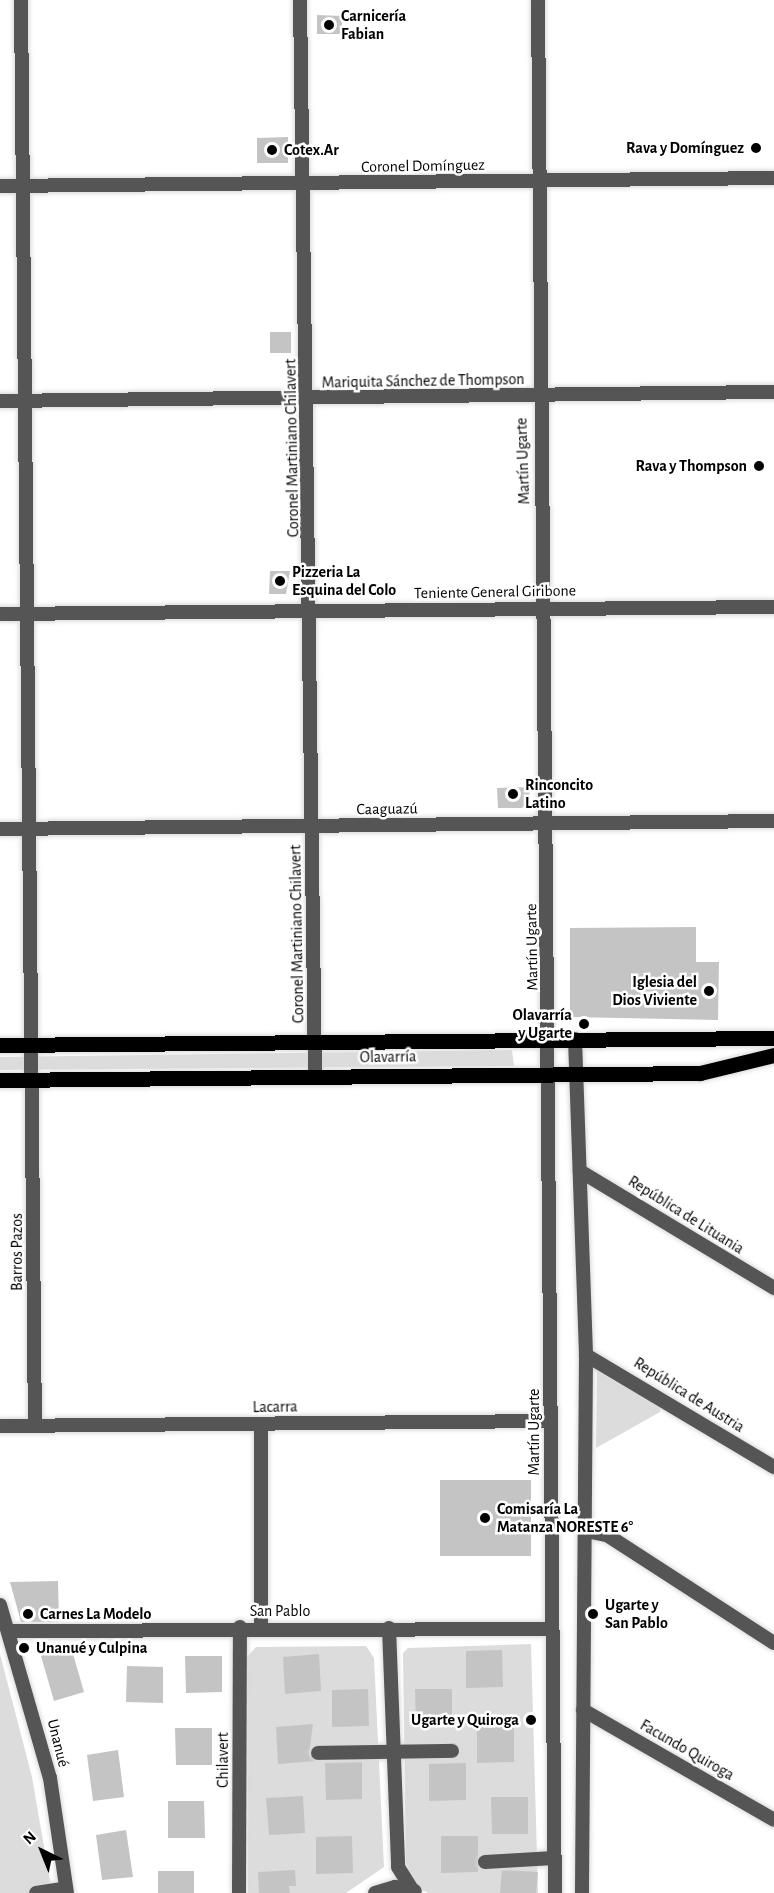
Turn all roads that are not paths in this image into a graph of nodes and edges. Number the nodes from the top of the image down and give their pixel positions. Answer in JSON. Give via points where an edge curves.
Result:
{"nodes":[{"id":1,"x":21,"y":0,"type":"edge"},
{"id":2,"x":300,"y":0,"type":"edge"},
{"id":3,"x":538,"y":0,"type":"edge"},
{"id":4,"x":774,"y":178,"type":"edge"},
{"id":5,"x":537,"y":182,"type":"junction"},
{"id":6,"x":305,"y":184,"type":"junction"},
{"id":7,"x":23,"y":185,"type":"junction"},
{"id":8,"x":0,"y":186,"type":"edge"},
{"id":9,"x":774,"y":392,"type":"edge"},
{"id":10,"x":537,"y":395,"type":"junction"},
{"id":11,"x":307,"y":399,"type":"junction"},
{"id":12,"x":0,"y":401,"type":"edge"},
{"id":13,"x":24,"y":401,"type":"junction"},
{"id":14,"x":543,"y":607,"type":"junction"},
{"id":15,"x":774,"y":607,"type":"edge"},
{"id":16,"x":311,"y":611,"type":"junction"},
{"id":17,"x":26,"y":613,"type":"junction"},
{"id":18,"x":0,"y":614,"type":"edge"},
{"id":19,"x":774,"y":821,"type":"edge"},
{"id":20,"x":546,"y":824,"type":"junction"},
{"id":21,"x":312,"y":827,"type":"junction"},
{"id":22,"x":28,"y":829,"type":"junction"},
{"id":23,"x":0,"y":830,"type":"edge"},
{"id":24,"x":774,"y":1038,"type":"edge"},
{"id":25,"x":575,"y":1039,"type":"junction"},
{"id":26,"x":550,"y":1040,"type":"junction"},
{"id":27,"x":314,"y":1042,"type":"junction"},
{"id":28,"x":0,"y":1045,"type":"edge"},
{"id":29,"x":28,"y":1045,"type":"junction"},
{"id":30,"x":774,"y":1055,"type":"edge"},
{"id":31,"x":549,"y":1073,"type":"junction"},
{"id":32,"x":577,"y":1073,"type":"junction"},
{"id":33,"x":315,"y":1076,"type":"junction"},
{"id":34,"x":32,"y":1079,"type":"junction"},
{"id":35,"x":0,"y":1080,"type":"edge"},
{"id":36,"x":580,"y":1171,"type":"junction"},
{"id":37,"x":774,"y":1288,"type":"edge"},
{"id":38,"x":586,"y":1355,"type":"junction"},
{"id":39,"x":551,"y":1421,"type":"junction"},
{"id":40,"x":261,"y":1424,"type":"junction"},
{"id":41,"x":35,"y":1425,"type":"junction"},
{"id":42,"x":0,"y":1426,"type":"edge"},
{"id":43,"x":774,"y":1467,"type":"edge"},
{"id":44,"x":586,"y":1530,"type":"junction"},
{"id":45,"x":0,"y":1605,"type":"edge"},
{"id":46,"x":240,"y":1627,"type":"junction"},
{"id":47,"x":261,"y":1627,"type":"junction"},
{"id":48,"x":389,"y":1628,"type":"junction"},
{"id":49,"x":551,"y":1629,"type":"junction"},
{"id":50,"x":9,"y":1631,"type":"junction"},
{"id":51,"x":774,"y":1643,"type":"edge"},
{"id":52,"x":583,"y":1710,"type":"junction"},
{"id":53,"x":452,"y":1751,"type":"dead end"},
{"id":54,"x":395,"y":1752,"type":"junction"},
{"id":55,"x":318,"y":1753,"type":"dead end"},
{"id":56,"x":774,"y":1820,"type":"edge"},
{"id":57,"x":554,"y":1858,"type":"junction"},
{"id":58,"x":485,"y":1862,"type":"dead end"},
{"id":59,"x":398,"y":1867,"type":"junction"},
{"id":60,"x":67,"y":1891,"type":"edge"},
{"id":61,"x":416,"y":1891,"type":"edge"},
{"id":62,"x":377,"y":1892,"type":"edge"},
{"id":63,"x":36,"y":1893,"type":"edge"},
{"id":64,"x":239,"y":1893,"type":"edge"},
{"id":65,"x":555,"y":1893,"type":"edge"},
{"id":66,"x":582,"y":1893,"type":"edge"}],
"edges":[{"from":1,"to":7,"type":"street","name":"Barros Pazos"},
{"from":2,"to":6,"type":"street","name":"Coronel Martiniano Chilavert"},
{"from":3,"to":5,"type":"street","name":"Martín Ugarte"},
{"from":4,"to":5,"type":"street","name":"Coronel Domínguez"},
{"from":5,"to":6,"type":"street","name":"Coronel Domínguez"},
{"from":5,"to":10,"type":"street","name":"Martín Ugarte"},
{"from":6,"to":7,"type":"street","name":"Coronel Domínguez"},
{"from":6,"to":11,"type":"street","name":"Coronel Martiniano Chilavert"},
{"from":7,"to":8,"type":"street","name":"Coronel Domínguez"},
{"from":7,"to":13,"type":"street","name":"Barros Pazos"},
{"from":9,"to":10,"type":"street","name":"Mariquita Sánchez de Thompson"},
{"from":10,"to":11,"type":"street","name":"Mariquita Sánchez de Thompson"},
{"from":10,"to":14,"type":"street","name":"Martín Ugarte"},
{"from":11,"to":13,"type":"street","name":"Mariquita Sánchez de Thompson"},
{"from":11,"to":16,"type":"street","name":"Coronel Martiniano Chilavert"},
{"from":12,"to":13,"type":"street","name":"Mariquita Sánchez de Thompson"},
{"from":13,"to":17,"type":"street","name":"Barros Pazos"},
{"from":14,"to":15,"type":"street","name":"Teniente General Giribone"},
{"from":14,"to":16,"type":"street","name":"Teniente General Giribone"},
{"from":14,"to":20,"type":"street","name":"Martín Ugarte"},
{"from":16,"to":17,"type":"street","name":"Teniente General Giribone"},
{"from":16,"to":21,"type":"street","name":"Coronel Martiniano Chilavert"},
{"from":17,"to":18,"type":"street","name":"Teniente General Giribone"},
{"from":17,"to":22,"type":"street","name":"Barros Pazos"},
{"from":19,"to":20,"type":"street","name":"Caaguazú"},
{"from":20,"to":21,"type":"street","name":"Caaguazú"},
{"from":20,"to":26,"type":"street","name":"Martín Ugarte"},
{"from":21,"to":22,"type":"street","name":"Caaguazú"},
{"from":21,"to":27,"type":"street","name":"Coronel Martiniano Chilavert"},
{"from":22,"to":23,"type":"street","name":"Caaguazú"},
{"from":22,"to":29,"type":"street","name":"Barros Pazos"},
{"from":24,"to":25,"type":"main road","name":"Olavarría"},
{"from":25,"to":26,"type":"main road","name":"Olavarría"},
{"from":25,"to":32,"type":"street"},
{"from":26,"to":27,"type":"main road","name":"Olavarría"},
{"from":26,"to":31,"type":"street","name":"Martín Ugarte"},
{"from":27,"to":29,"type":"main road","name":"Olavarría"},
{"from":27,"to":33,"type":"street","name":"Coronel Martiniano Chilavert"},
{"from":28,"to":29,"type":"main road","name":"Olavarría"},
{"from":29,"to":34,"type":"street","name":"Barros Pazos"},
{"from":30,"to":32,"type":"main road","name":"Olavarría","via":[[714,1072]]},
{"from":31,"to":32,"type":"main road","name":"Olavarría"},
{"from":31,"to":33,"type":"main road","name":"Olavarría"},
{"from":31,"to":39,"type":"street","name":"Martín Ugarte"},
{"from":32,"to":36,"type":"street"},
{"from":33,"to":34,"type":"main road","name":"Olavarría"},
{"from":34,"to":35,"type":"main road","name":"Olavarría"},
{"from":34,"to":41,"type":"street","name":"Barros Pazos"},
{"from":36,"to":37,"type":"street","name":"República de Lituania"},
{"from":36,"to":38,"type":"street"},
{"from":38,"to":43,"type":"street","name":"República de Austria"},
{"from":38,"to":44,"type":"street"},
{"from":39,"to":40,"type":"street","name":"Lacarra"},
{"from":39,"to":49,"type":"street","name":"Martín Ugarte"},
{"from":40,"to":41,"type":"street","name":"Lacarra"},
{"from":40,"to":47,"type":"street"},
{"from":41,"to":42,"type":"street","name":"Lacarra"},
{"from":44,"to":51,"type":"street","via":[[607,1535]]},
{"from":44,"to":52,"type":"street"},
{"from":45,"to":50,"type":"street","name":"Unanué"},
{"from":46,"to":47,"type":"street","name":"San Pablo"},
{"from":46,"to":50,"type":"street","name":"San Pablo"},
{"from":46,"to":64,"type":"street","name":"Chilavert"},
{"from":47,"to":48,"type":"street","name":"San Pablo"},
{"from":48,"to":49,"type":"street","name":"San Pablo"},
{"from":48,"to":54,"type":"street"},
{"from":49,"to":57,"type":"street","name":"Martín Ugarte"},
{"from":50,"to":60,"type":"street","name":"Unanué","via":[[50,1778]]},
{"from":52,"to":56,"type":"street","name":"Facundo Quiroga"},
{"from":52,"to":66,"type":"street"},
{"from":53,"to":54,"type":"street"},
{"from":54,"to":55,"type":"street"},
{"from":54,"to":59,"type":"street"},
{"from":57,"to":58,"type":"street"},
{"from":57,"to":65,"type":"street","name":"Martín Ugarte"},
{"from":59,"to":61,"type":"street"},
{"from":59,"to":62,"type":"street"},
{"from":60,"to":63,"type":"street"},
{"from":61,"to":62,"type":"street"}]}
